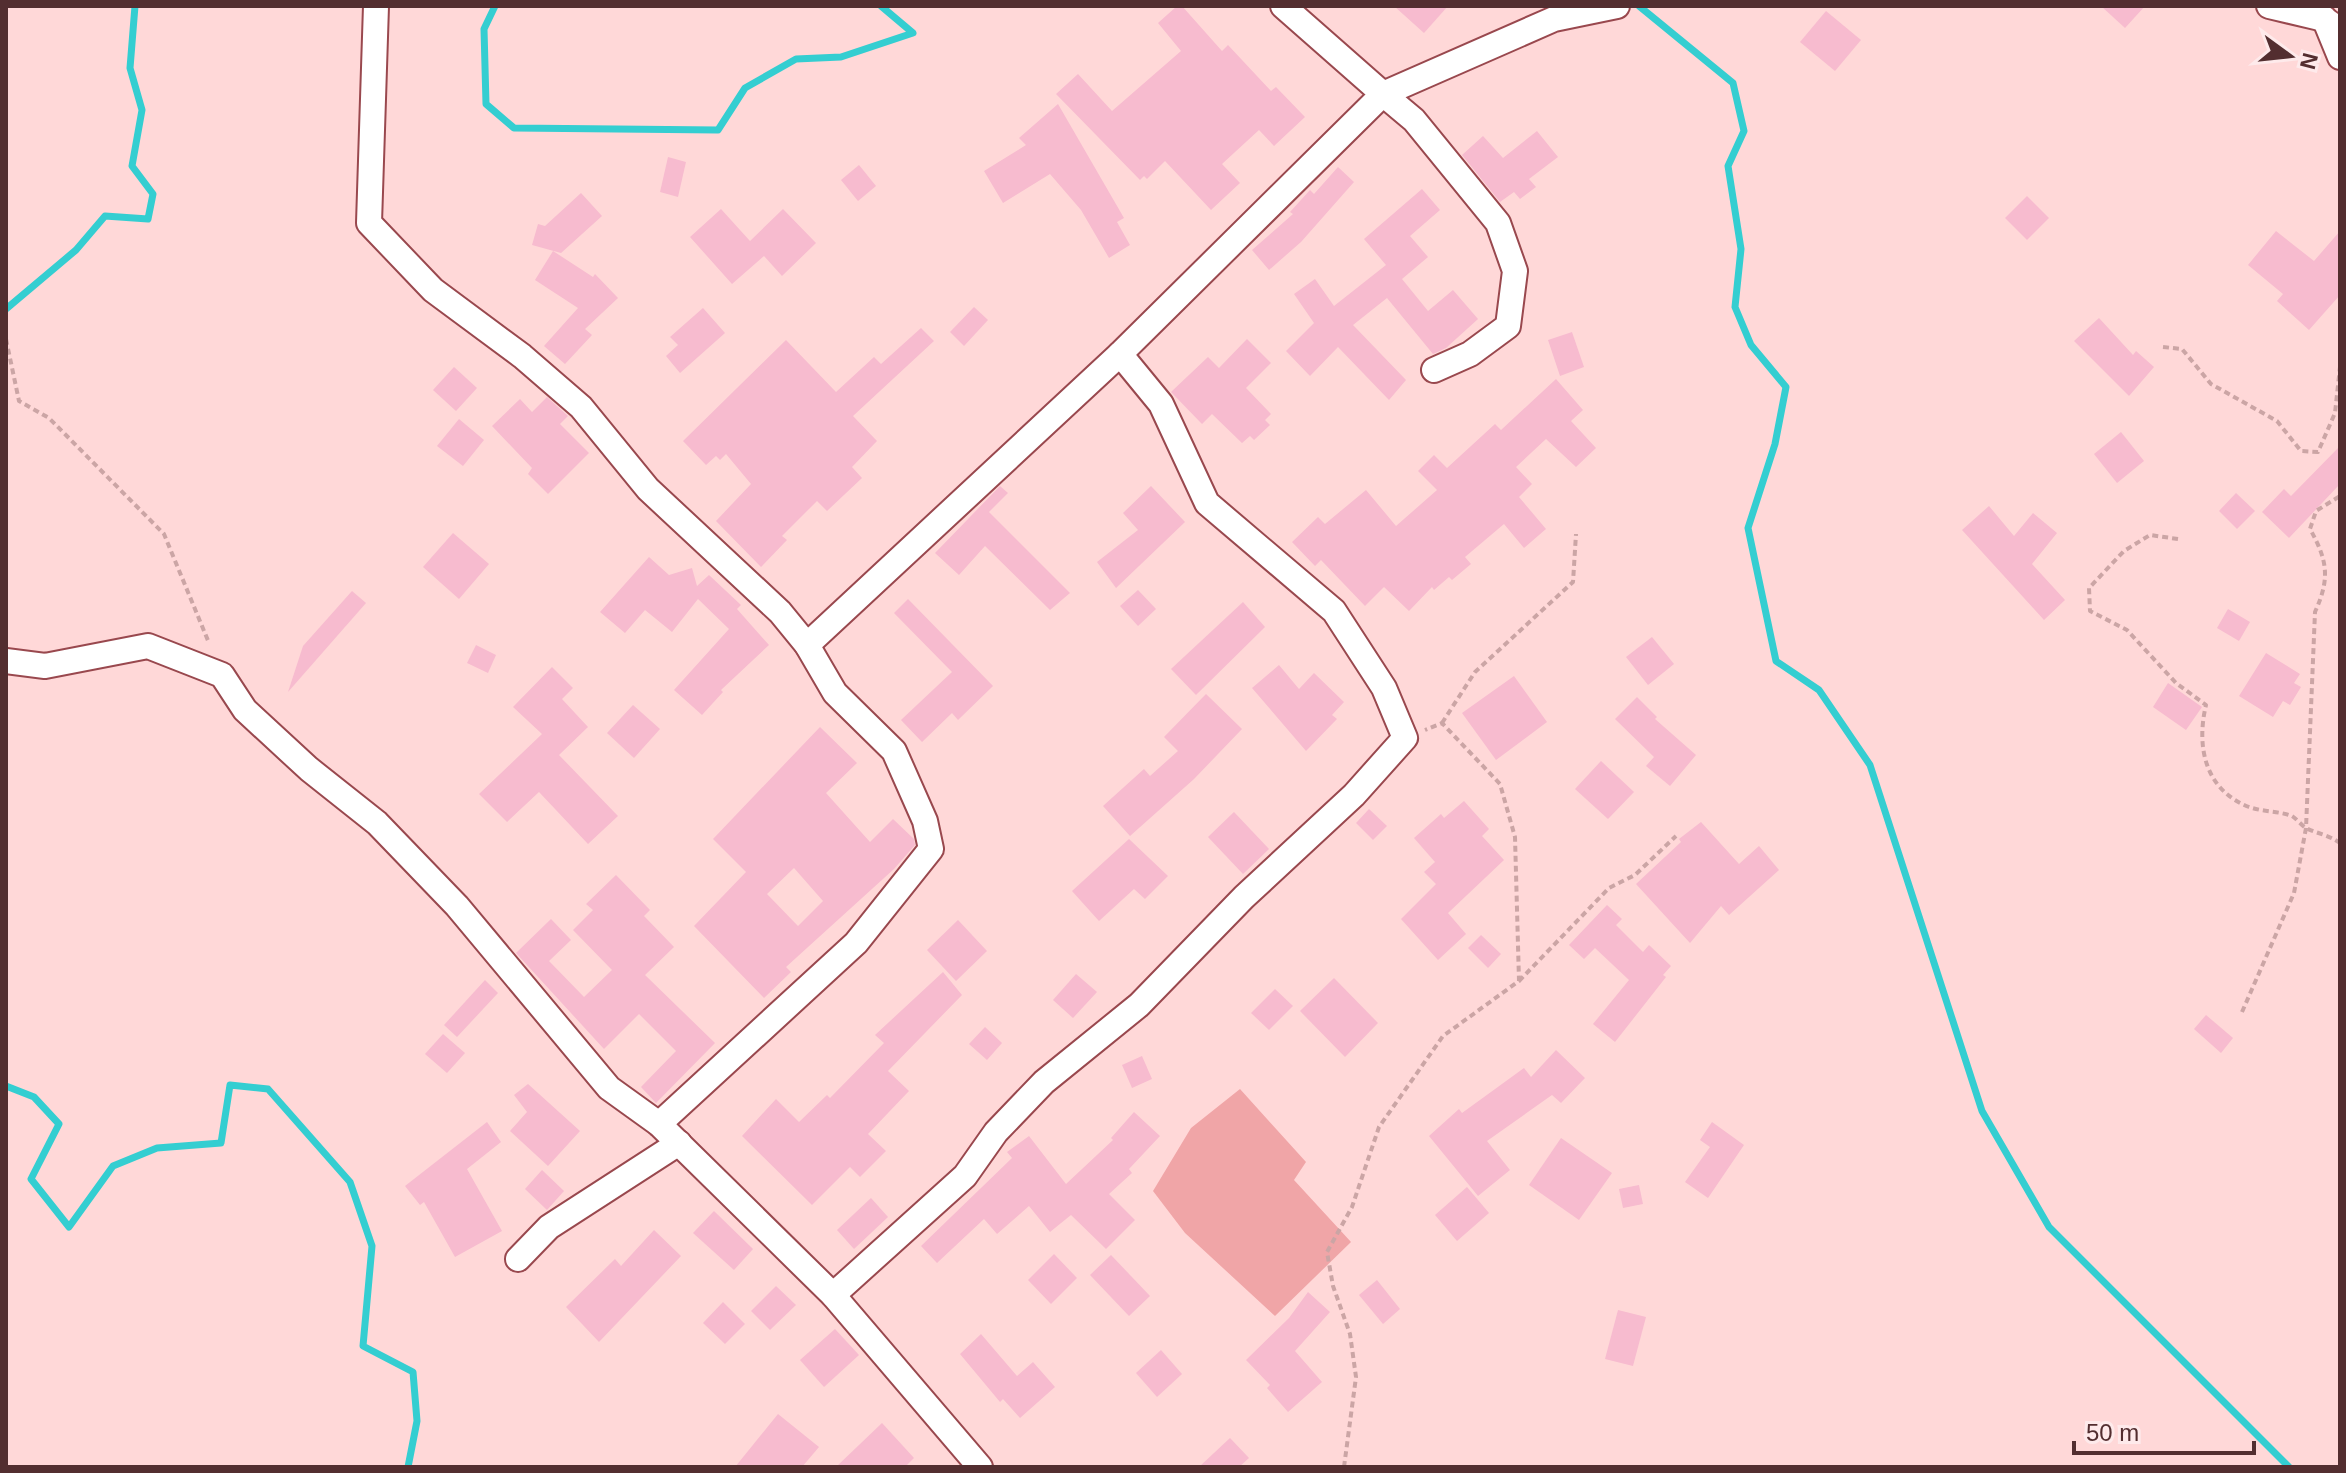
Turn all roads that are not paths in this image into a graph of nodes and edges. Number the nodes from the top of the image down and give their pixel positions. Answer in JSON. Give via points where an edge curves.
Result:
{"nodes":[{"id":1,"x":376,"y":6,"type":"edge"},
{"id":2,"x":1283,"y":6,"type":"edge"},
{"id":3,"x":1617,"y":6,"type":"edge"},
{"id":4,"x":2269,"y":6,"type":"edge"},
{"id":5,"x":2329,"y":18,"type":"edge"},
{"id":6,"x":2340,"y":57,"type":"edge"},
{"id":7,"x":1383,"y":94,"type":"junction"},
{"id":8,"x":1120,"y":354,"type":"junction"},
{"id":9,"x":1434,"y":370,"type":"dead end"},
{"id":10,"x":807,"y":645,"type":"junction"},
{"id":11,"x":6,"y":661,"type":"edge"},
{"id":12,"x":659,"y":1124,"type":"junction"},
{"id":13,"x":679,"y":1143,"type":"junction"},
{"id":14,"x":518,"y":1259,"type":"dead end"},
{"id":15,"x":833,"y":1295,"type":"junction"},
{"id":16,"x":980,"y":1467,"type":"edge"}],
"edges":[{"from":1,"to":10,"type":"street","via":[[369,223],[433,290],[581,407],[648,489],[770,602]]},
{"from":2,"to":7,"type":"street"},
{"from":3,"to":7,"type":"street","via":[[1554,19]]},
{"from":4,"to":5,"type":"street"},
{"from":5,"to":6,"type":"street"},
{"from":7,"to":8,"type":"street"},
{"from":7,"to":9,"type":"street","via":[[1414,120],[1498,223],[1515,271],[1508,326],[1470,354]]},
{"from":8,"to":10,"type":"street"},
{"from":8,"to":15,"type":"street","via":[[1161,404],[1207,503],[1334,611],[1384,688],[1405,738],[1354,795],[1139,1005],[1044,1082],[996,1132],[965,1176]]},
{"from":10,"to":12,"type":"street","via":[[835,693],[894,751],[925,821],[931,849],[856,943]]},
{"from":11,"to":12,"type":"street","via":[[45,666],[148,646],[222,675],[245,710],[377,823],[457,906],[609,1088]]},
{"from":12,"to":13,"type":"street"},
{"from":13,"to":14,"type":"street","via":[[549,1227]]},
{"from":13,"to":15,"type":"street"},
{"from":15,"to":16,"type":"street"}]}
